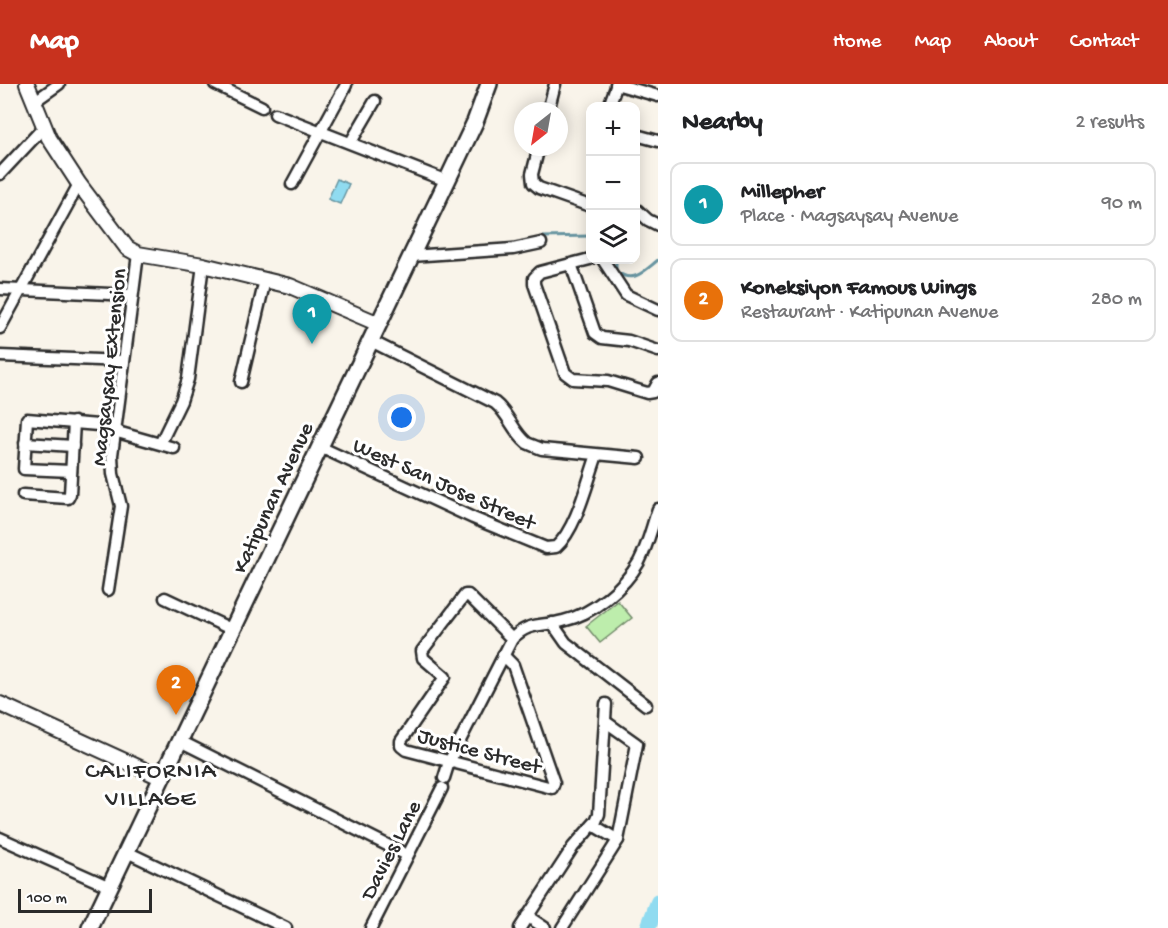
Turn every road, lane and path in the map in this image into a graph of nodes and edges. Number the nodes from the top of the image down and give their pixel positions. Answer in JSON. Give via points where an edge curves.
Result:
{"nodes":[{"id":1,"x":27,"y":84,"type":"edge"},
{"id":2,"x":59,"y":84,"type":"edge"},
{"id":3,"x":215,"y":84,"type":"edge"},
{"id":4,"x":489,"y":84,"type":"edge"},
{"id":5,"x":555,"y":84,"type":"edge"},
{"id":6,"x":617,"y":84,"type":"edge"},
{"id":7,"x":345,"y":86,"type":"dead end"},
{"id":8,"x":658,"y":96,"type":"edge"},
{"id":9,"x":35,"y":101,"type":"junction"},
{"id":10,"x":375,"y":101,"type":"dead end"},
{"id":11,"x":550,"y":102,"type":"edge"},
{"id":12,"x":610,"y":102,"type":"edge"},
{"id":13,"x":262,"y":107,"type":"dead end"},
{"id":14,"x":275,"y":114,"type":"dead end"},
{"id":15,"x":44,"y":127,"type":"junction"},
{"id":16,"x":320,"y":131,"type":"junction"},
{"id":17,"x":640,"y":136,"type":"edge"},
{"id":18,"x":658,"y":141,"type":"edge"},
{"id":19,"x":351,"y":142,"type":"junction"},
{"id":20,"x":536,"y":156,"type":"edge"},
{"id":21,"x":0,"y":174,"type":"edge"},
{"id":22,"x":447,"y":181,"type":"junction"},
{"id":23,"x":79,"y":184,"type":"junction"},
{"id":24,"x":292,"y":184,"type":"dead end"},
{"id":25,"x":586,"y":204,"type":"edge"},
{"id":26,"x":637,"y":210,"type":"edge"},
{"id":27,"x":658,"y":225,"type":"edge"},
{"id":28,"x":541,"y":243,"type":"dead end"},
{"id":29,"x":138,"y":254,"type":"junction"},
{"id":30,"x":411,"y":256,"type":"junction"},
{"id":31,"x":586,"y":260,"type":"edge"},
{"id":32,"x":571,"y":264,"type":"junction"},
{"id":33,"x":606,"y":264,"type":"edge"},
{"id":34,"x":204,"y":265,"type":"junction"},
{"id":35,"x":265,"y":280,"type":"junction"},
{"id":36,"x":0,"y":289,"type":"edge"},
{"id":37,"x":21,"y":290,"type":"junction"},
{"id":38,"x":132,"y":295,"type":"junction"},
{"id":39,"x":658,"y":310,"type":"edge"},
{"id":40,"x":379,"y":324,"type":"junction"},
{"id":41,"x":0,"y":328,"type":"edge"},
{"id":42,"x":371,"y":341,"type":"junction"},
{"id":43,"x":658,"y":351,"type":"edge"},
{"id":44,"x":0,"y":356,"type":"edge"},
{"id":45,"x":123,"y":362,"type":"junction"},
{"id":46,"x":240,"y":382,"type":"dead end"},
{"id":47,"x":656,"y":387,"type":"edge"},
{"id":48,"x":74,"y":422,"type":"junction"},
{"id":49,"x":116,"y":429,"type":"junction"},
{"id":50,"x":161,"y":442,"type":"junction"},
{"id":51,"x":25,"y":443,"type":"junction"},
{"id":52,"x":73,"y":446,"type":"junction"},
{"id":53,"x":320,"y":447,"type":"junction"},
{"id":54,"x":174,"y":448,"type":"dead end"},
{"id":55,"x":597,"y":455,"type":"junction"},
{"id":56,"x":639,"y":458,"type":"dead end"},
{"id":57,"x":71,"y":471,"type":"junction"},
{"id":58,"x":23,"y":495,"type":"dead end"},
{"id":59,"x":658,"y":509,"type":"edge"},
{"id":60,"x":108,"y":591,"type":"dead end"},
{"id":61,"x":165,"y":598,"type":"dead end"},
{"id":62,"x":552,"y":623,"type":"junction"},
{"id":63,"x":233,"y":630,"type":"junction"},
{"id":64,"x":512,"y":639,"type":"junction"},
{"id":65,"x":503,"y":655,"type":"junction"},
{"id":66,"x":0,"y":704,"type":"edge"},
{"id":67,"x":606,"y":704,"type":"dead end"},
{"id":68,"x":646,"y":705,"type":"dead end"},
{"id":69,"x":606,"y":722,"type":"junction"},
{"id":70,"x":180,"y":741,"type":"junction"},
{"id":71,"x":450,"y":762,"type":"junction"},
{"id":72,"x":162,"y":778,"type":"junction"},
{"id":73,"x":593,"y":825,"type":"junction"},
{"id":74,"x":0,"y":838,"type":"edge"},
{"id":75,"x":618,"y":840,"type":"junction"},
{"id":76,"x":127,"y":852,"type":"junction"},
{"id":77,"x":407,"y":855,"type":"junction"},
{"id":78,"x":110,"y":887,"type":"junction"},
{"id":79,"x":527,"y":916,"type":"junction"},
{"id":80,"x":90,"y":928,"type":"edge"},
{"id":81,"x":286,"y":928,"type":"edge"},
{"id":82,"x":371,"y":928,"type":"edge"},
{"id":83,"x":520,"y":928,"type":"edge"},
{"id":84,"x":544,"y":928,"type":"edge"},
{"id":85,"x":562,"y":928,"type":"edge"}],
"edges":[{"from":1,"to":9,"type":"street"},
{"from":2,"to":9,"type":"street"},
{"from":3,"to":13,"type":"street"},
{"from":4,"to":22,"type":"main road","name":"Katipunan Avenue"},
{"from":5,"to":11,"type":"street"},
{"from":6,"to":8,"type":"street"},
{"from":6,"to":12,"type":"street"},
{"from":7,"to":16,"type":"street"},
{"from":9,"to":15,"type":"street"},
{"from":10,"to":19,"type":"street"},
{"from":14,"to":16,"type":"street"},
{"from":15,"to":21,"type":"street"},
{"from":15,"to":23,"type":"street"},
{"from":16,"to":19,"type":"street"},
{"from":16,"to":24,"type":"street"},
{"from":17,"to":18,"type":"street"},
{"from":19,"to":22,"type":"street"},
{"from":20,"to":25,"type":"street","via":[[533,183]]},
{"from":22,"to":30,"type":"main road","name":"Katipunan Avenue"},
{"from":23,"to":29,"type":"street","via":[[127,248]]},
{"from":23,"to":37,"type":"street"},
{"from":26,"to":27,"type":"street"},
{"from":28,"to":30,"type":"street","via":[[513,249]]},
{"from":29,"to":34,"type":"street"},
{"from":29,"to":38,"type":"street","name":"Magsaysay Extension"},
{"from":30,"to":40,"type":"main road","name":"Katipunan Avenue"},
{"from":31,"to":32,"type":"street"},
{"from":32,"to":43,"type":"street","via":[[599,337],[629,341]]},
{"from":32,"to":47,"type":"street","via":[[537,273],[534,280],[565,373],[573,379],[608,381],[647,393]]},
{"from":33,"to":39,"type":"street","via":[[626,296]]},
{"from":34,"to":35,"type":"street"},
{"from":34,"to":50,"type":"street","via":[[188,379]]},
{"from":35,"to":40,"type":"street","via":[[312,294]]},
{"from":35,"to":46,"type":"street"},
{"from":36,"to":37,"type":"street"},
{"from":37,"to":38,"type":"street"},
{"from":37,"to":41,"type":"street"},
{"from":38,"to":45,"type":"street","name":"Magsaysay Extension"},
{"from":40,"to":42,"type":"main road","name":"Katipunan Avenue"},
{"from":42,"to":53,"type":"main road","name":"Katipunan Avenue"},
{"from":42,"to":55,"type":"street","via":[[495,403],[527,442],[542,449]]},
{"from":44,"to":45,"type":"street"},
{"from":45,"to":49,"type":"street","name":"Magsaysay Extension"},
{"from":48,"to":49,"type":"street"},
{"from":48,"to":51,"type":"street","via":[[28,418]]},
{"from":48,"to":52,"type":"street"},
{"from":49,"to":50,"type":"street"},
{"from":49,"to":60,"type":"street","name":"Magsaysay Extension","via":[[112,465],[121,506]]},
{"from":50,"to":54,"type":"street"},
{"from":51,"to":52,"type":"street"},
{"from":51,"to":57,"type":"street","via":[[26,470]]},
{"from":52,"to":57,"type":"street"},
{"from":53,"to":55,"type":"street","name":"West San Jose Street","via":[[546,548],[556,547],[563,540]]},
{"from":53,"to":63,"type":"main road","name":"Katipunan Avenue"},
{"from":55,"to":56,"type":"street"},
{"from":57,"to":58,"type":"street","via":[[68,498]]},
{"from":59,"to":62,"type":"street","via":[[642,556],[624,582],[581,615]]},
{"from":61,"to":63,"type":"street"},
{"from":62,"to":64,"type":"street","via":[[526,627]]},
{"from":62,"to":68,"type":"street","via":[[566,643]]},
{"from":63,"to":70,"type":"main road","name":"Katipunan Avenue"},
{"from":64,"to":65,"type":"street","name":"Davies Lane"},
{"from":64,"to":71,"type":"street","name":"Justice Street","via":[[466,594],[423,650],[422,656],[445,677],[401,746]]},
{"from":65,"to":71,"type":"street","name":"Davies Lane"},
{"from":65,"to":71,"type":"street","name":"Justice Street","via":[[513,665],[554,786],[549,788]]},
{"from":66,"to":72,"type":"street"},
{"from":67,"to":69,"type":"street"},
{"from":69,"to":73,"type":"street","via":[[599,814]]},
{"from":69,"to":75,"type":"street","via":[[637,744]]},
{"from":70,"to":72,"type":"main road","name":"Katipunan Avenue"},
{"from":70,"to":77,"type":"street"},
{"from":71,"to":77,"type":"street","name":"Davies Lane"},
{"from":72,"to":76,"type":"main road","name":"Katipunan Avenue"},
{"from":73,"to":75,"type":"street"},
{"from":73,"to":79,"type":"street","via":[[573,847]]},
{"from":74,"to":78,"type":"street"},
{"from":75,"to":85,"type":"street"},
{"from":76,"to":78,"type":"main road","name":"Katipunan Avenue"},
{"from":76,"to":81,"type":"street"},
{"from":77,"to":82,"type":"street","name":"Davies Lane"},
{"from":78,"to":80,"type":"main road","name":"Katipunan Avenue"},
{"from":79,"to":83,"type":"street"},
{"from":79,"to":84,"type":"street"}]}
